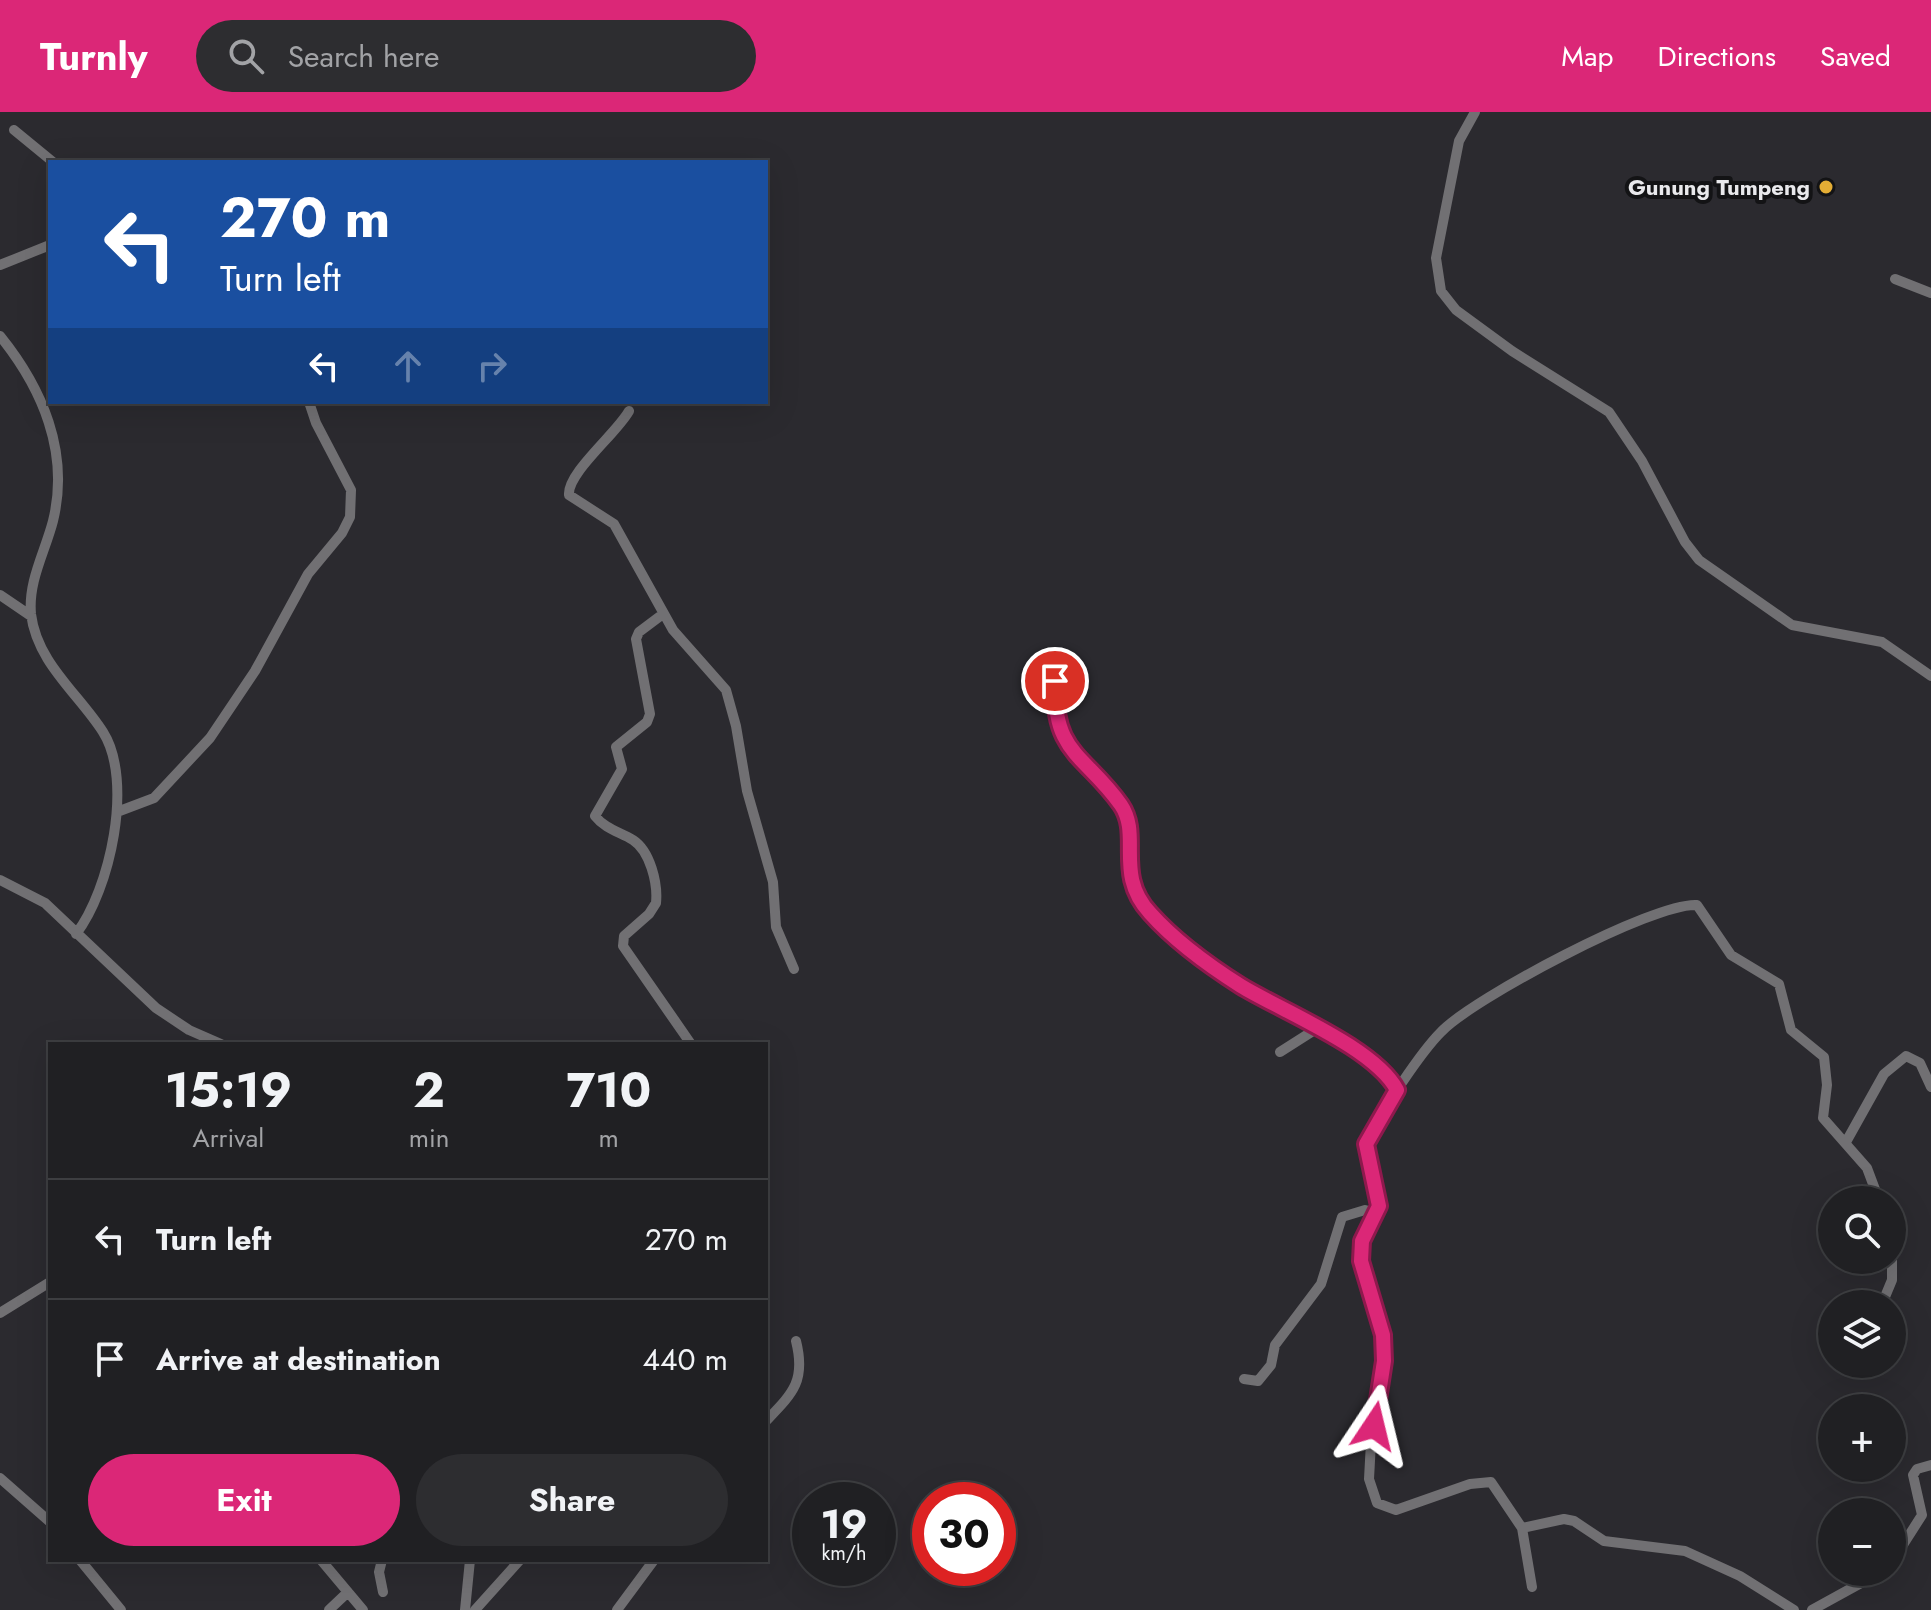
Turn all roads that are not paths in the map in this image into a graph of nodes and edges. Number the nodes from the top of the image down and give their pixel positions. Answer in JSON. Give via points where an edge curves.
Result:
{"nodes":[{"id":1,"x":1475,"y":112,"type":"edge"},
{"id":2,"x":14,"y":130,"type":"dead end"},
{"id":3,"x":51,"y":160,"type":"edge"},
{"id":4,"x":48,"y":246,"type":"edge"},
{"id":5,"x":0,"y":265,"type":"edge"},
{"id":6,"x":1895,"y":279,"type":"dead end"},
{"id":7,"x":1931,"y":293,"type":"edge"},
{"id":8,"x":0,"y":336,"type":"edge"},
{"id":9,"x":310,"y":404,"type":"edge"},
{"id":10,"x":629,"y":411,"type":"dead end"},
{"id":11,"x":0,"y":595,"type":"edge"},
{"id":12,"x":663,"y":614,"type":"junction"},
{"id":13,"x":31,"y":616,"type":"junction"},
{"id":14,"x":1931,"y":676,"type":"edge"},
{"id":15,"x":1055,"y":681,"type":"dead end"},
{"id":16,"x":117,"y":812,"type":"junction"},
{"id":17,"x":0,"y":880,"type":"edge"},
{"id":18,"x":76,"y":934,"type":"junction"},
{"id":19,"x":794,"y":969,"type":"dead end"},
{"id":20,"x":1320,"y":1031,"type":"junction"},
{"id":21,"x":216,"y":1042,"type":"edge"},
{"id":22,"x":690,"y":1042,"type":"edge"},
{"id":23,"x":1280,"y":1052,"type":"dead end"},
{"id":24,"x":1931,"y":1087,"type":"edge"},
{"id":25,"x":1397,"y":1090,"type":"junction"},
{"id":26,"x":1846,"y":1142,"type":"junction"},
{"id":27,"x":1874,"y":1186,"type":"edge"},
{"id":28,"x":1376,"y":1213,"type":"junction"},
{"id":29,"x":48,"y":1283,"type":"edge"},
{"id":30,"x":0,"y":1313,"type":"edge"},
{"id":31,"x":796,"y":1341,"type":"dead end"},
{"id":32,"x":1244,"y":1379,"type":"dead end"},
{"id":33,"x":768,"y":1419,"type":"edge"},
{"id":34,"x":1931,"y":1465,"type":"edge"},
{"id":35,"x":0,"y":1478,"type":"edge"},
{"id":36,"x":48,"y":1520,"type":"edge"},
{"id":37,"x":1522,"y":1528,"type":"junction"},
{"id":38,"x":1906,"y":1540,"type":"edge"},
{"id":39,"x":82,"y":1562,"type":"edge"},
{"id":40,"x":323,"y":1562,"type":"edge"},
{"id":41,"x":382,"y":1562,"type":"edge"},
{"id":42,"x":470,"y":1562,"type":"edge"},
{"id":43,"x":518,"y":1562,"type":"edge"},
{"id":44,"x":653,"y":1562,"type":"edge"},
{"id":45,"x":1856,"y":1586,"type":"edge"},
{"id":46,"x":1532,"y":1587,"type":"dead end"},
{"id":47,"x":348,"y":1592,"type":"junction"},
{"id":48,"x":383,"y":1592,"type":"dead end"},
{"id":49,"x":121,"y":1610,"type":"edge"},
{"id":50,"x":329,"y":1610,"type":"edge"},
{"id":51,"x":363,"y":1610,"type":"edge"},
{"id":52,"x":465,"y":1610,"type":"edge"},
{"id":53,"x":475,"y":1610,"type":"edge"},
{"id":54,"x":617,"y":1610,"type":"edge"},
{"id":55,"x":1794,"y":1610,"type":"edge"},
{"id":56,"x":1812,"y":1610,"type":"edge"}],
"edges":[{"from":1,"to":14,"type":"street","via":[[1459,141],[1436,258],[1436,275],[1447,301],[1512,351],[1609,412],[1699,560],[1792,625],[1882,642]]},
{"from":2,"to":3,"type":"street"},
{"from":4,"to":5,"type":"street"},
{"from":6,"to":7,"type":"street"},
{"from":8,"to":13,"type":"street","via":[[26,369],[54,439],[55,507],[32,583]]},
{"from":9,"to":16,"type":"street","via":[[351,490],[350,517],[308,574],[255,671],[210,738],[154,798]]},
{"from":10,"to":12,"type":"street","via":[[568,492],[614,524]]},
{"from":11,"to":13,"type":"street"},
{"from":12,"to":19,"type":"street","via":[[717,678],[731,703],[747,791],[773,882],[776,927]]},
{"from":12,"to":22,"type":"street","via":[[636,639],[650,714],[616,747],[622,769],[595,816],[646,853],[656,903],[624,936],[623,946]]},
{"from":13,"to":16,"type":"street","via":[[47,659],[103,732],[113,754]]},
{"from":15,"to":20,"type":"street","via":[[1063,738],[1127,817],[1131,880],[1150,914],[1238,984]]},
{"from":16,"to":18,"type":"street","via":[[99,889]]},
{"from":17,"to":18,"type":"street","via":[[45,903]]},
{"from":18,"to":21,"type":"street","via":[[156,1008]]},
{"from":20,"to":23,"type":"street"},
{"from":20,"to":25,"type":"street","via":[[1367,1059]]},
{"from":24,"to":26,"type":"street","via":[[1920,1063],[1906,1056],[1881,1078]]},
{"from":25,"to":26,"type":"street","via":[[1442,1031],[1492,994],[1647,916],[1697,905],[1731,955],[1779,984],[1791,1030],[1824,1057],[1823,1118]]},
{"from":25,"to":28,"type":"street","via":[[1366,1144],[1379,1197]]},
{"from":26,"to":27,"type":"street"},
{"from":28,"to":32,"type":"street","via":[[1365,1210],[1342,1217],[1321,1284],[1275,1345],[1267,1373],[1258,1381]]},
{"from":28,"to":37,"type":"street","via":[[1361,1251],[1383,1335],[1371,1492],[1377,1503],[1396,1510],[1470,1484],[1491,1482]]},
{"from":29,"to":30,"type":"street"},
{"from":31,"to":33,"type":"street","via":[[802,1372]]},
{"from":34,"to":38,"type":"street","via":[[1913,1475],[1922,1515]]},
{"from":35,"to":36,"type":"street"},
{"from":37,"to":46,"type":"street"},
{"from":37,"to":55,"type":"street","via":[[1564,1519],[1604,1541],[1685,1551],[1760,1587]]},
{"from":39,"to":49,"type":"street"},
{"from":40,"to":47,"type":"street"},
{"from":41,"to":48,"type":"street"},
{"from":42,"to":52,"type":"street"},
{"from":43,"to":53,"type":"street"},
{"from":44,"to":54,"type":"street"},
{"from":45,"to":56,"type":"street"},
{"from":47,"to":50,"type":"street"},
{"from":47,"to":51,"type":"street"}]}
